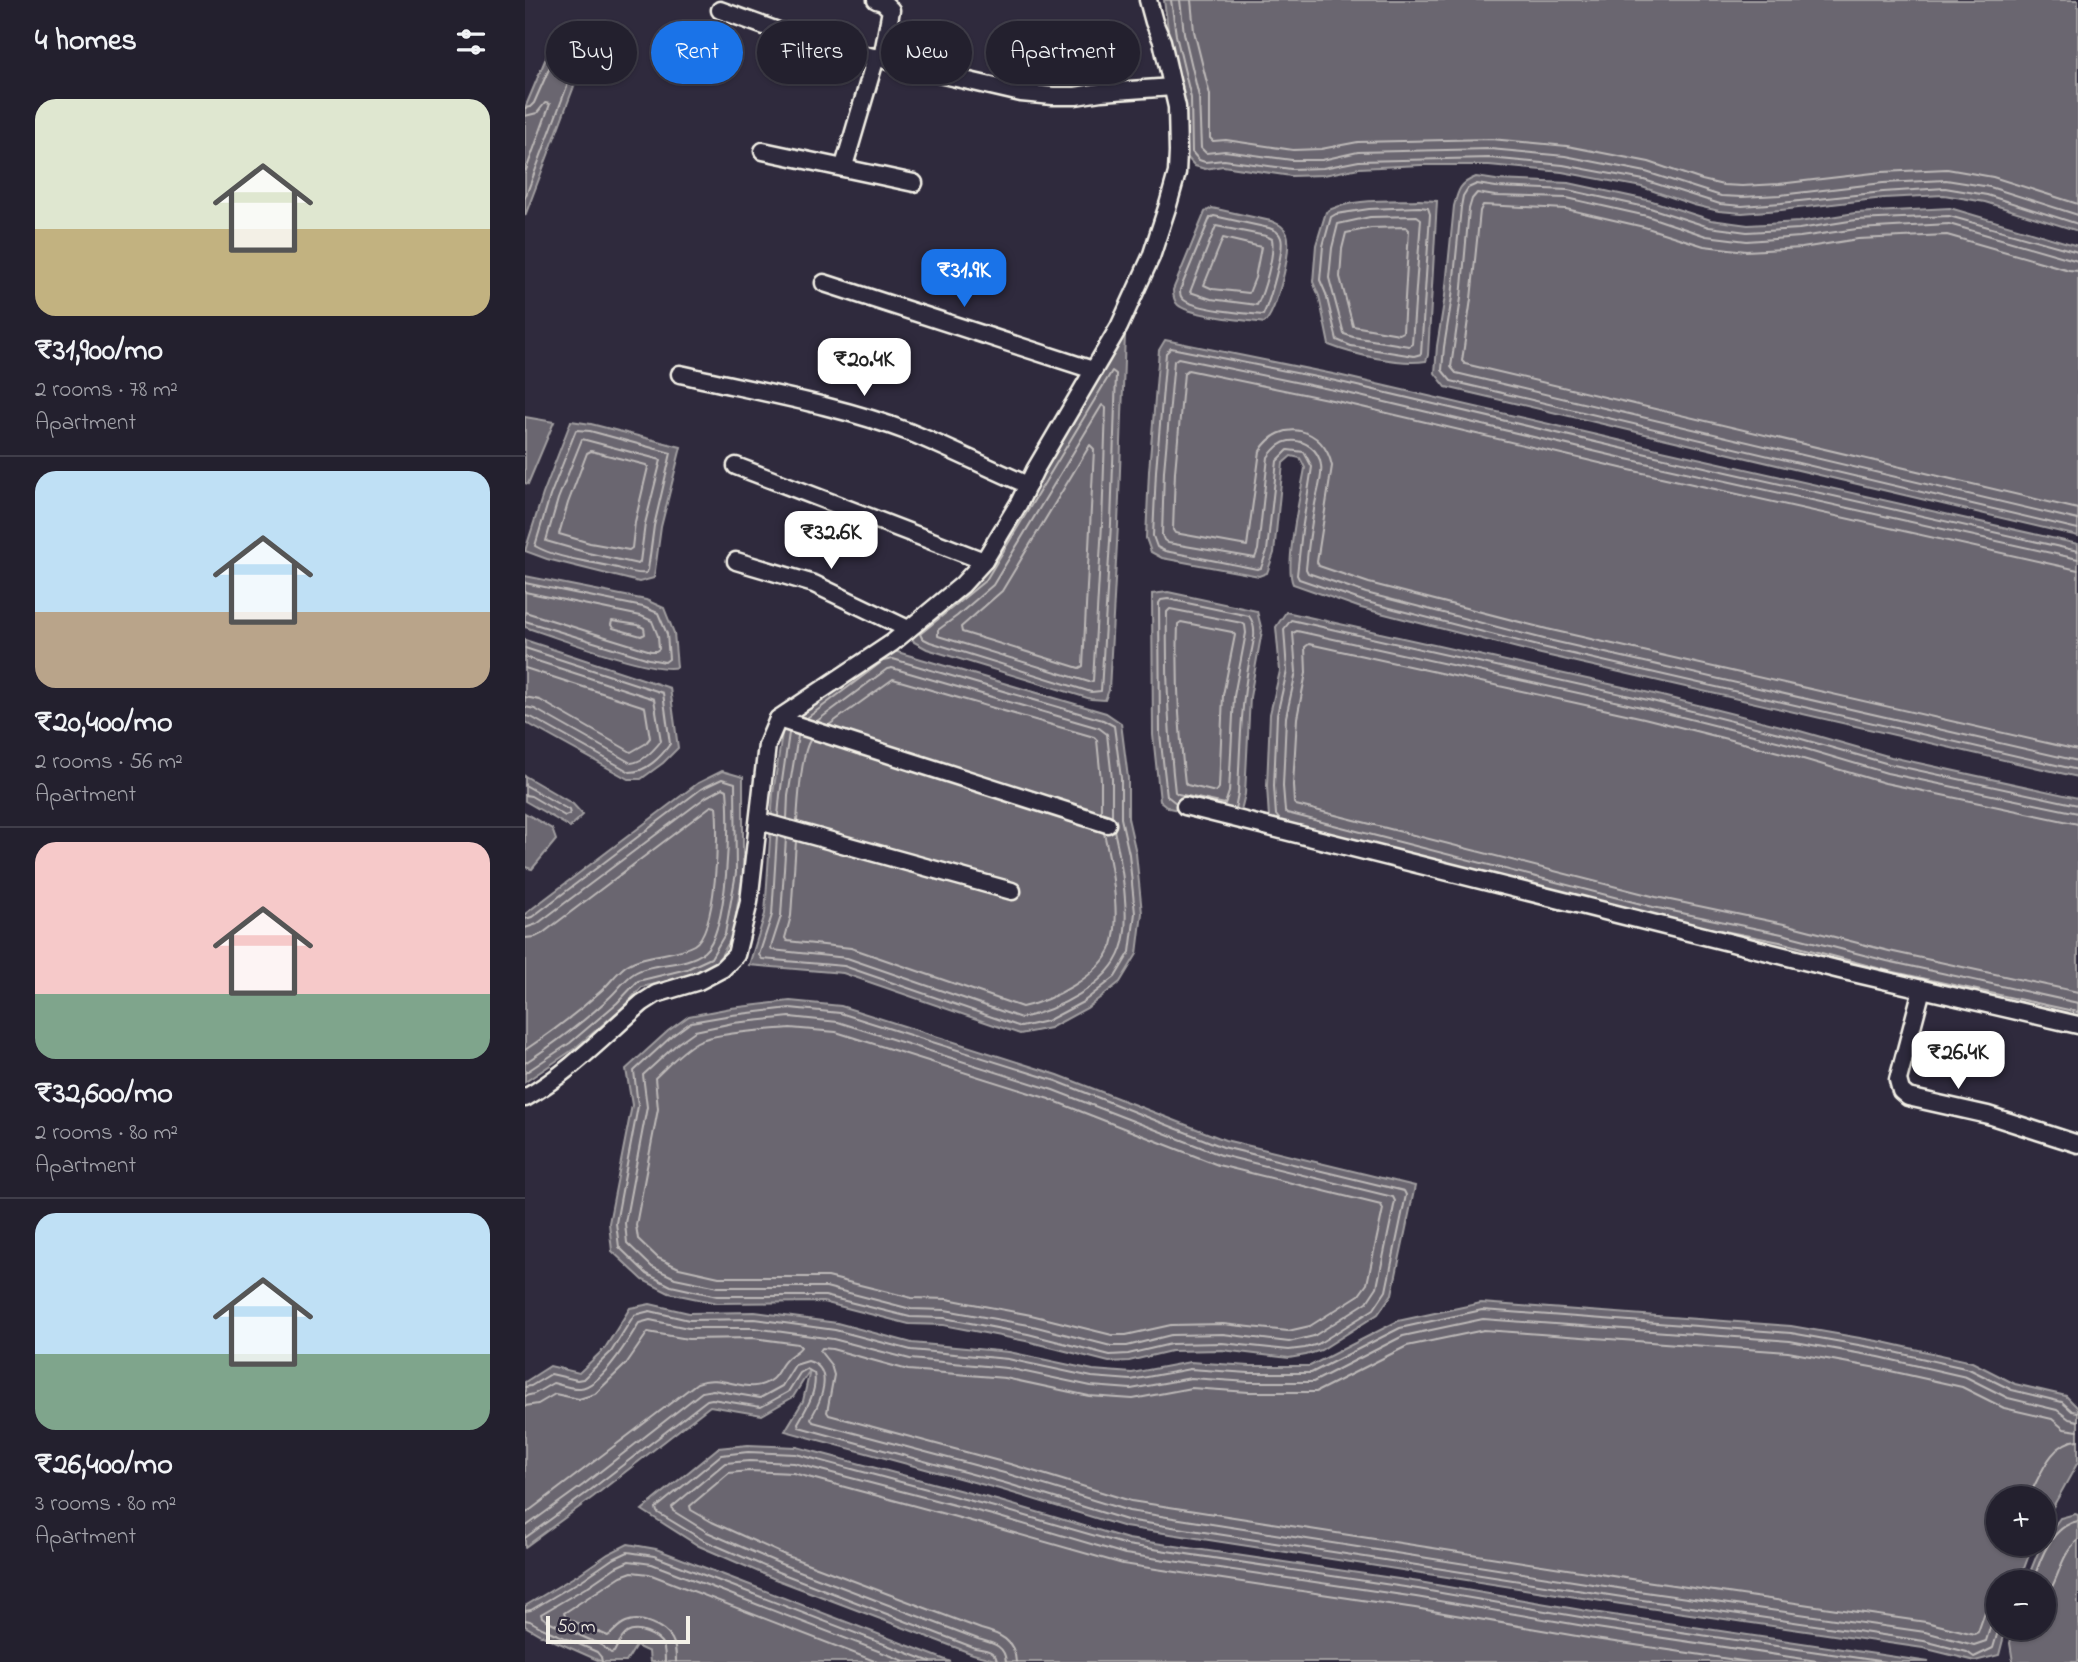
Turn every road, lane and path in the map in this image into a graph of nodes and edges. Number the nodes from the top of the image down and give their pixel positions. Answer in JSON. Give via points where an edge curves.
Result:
{"nodes":[{"id":1,"x":876,"y":0,"type":"edge"},
{"id":2,"x":1148,"y":0,"type":"edge"},
{"id":3,"x":720,"y":10,"type":"dead end"},
{"id":4,"x":889,"y":21,"type":"edge"},
{"id":5,"x":881,"y":59,"type":"joint"},
{"id":6,"x":972,"y":81,"type":"edge"},
{"id":7,"x":1173,"y":87,"type":"junction"},
{"id":8,"x":762,"y":151,"type":"dead end"},
{"id":9,"x":844,"y":166,"type":"junction"},
{"id":10,"x":914,"y":183,"type":"dead end"},
{"id":11,"x":824,"y":283,"type":"dead end"},
{"id":12,"x":1093,"y":370,"type":"junction"},
{"id":13,"x":680,"y":374,"type":"dead end"},
{"id":14,"x":736,"y":466,"type":"dead end"},
{"id":15,"x":1028,"y":485,"type":"junction"},
{"id":16,"x":736,"y":561,"type":"dead end"},
{"id":17,"x":984,"y":561,"type":"junction"},
{"id":18,"x":908,"y":629,"type":"junction"},
{"id":19,"x":778,"y":719,"type":"junction"},
{"id":20,"x":1185,"y":806,"type":"dead end"},
{"id":21,"x":759,"y":821,"type":"junction"},
{"id":22,"x":1107,"y":824,"type":"dead end"},
{"id":23,"x":1012,"y":891,"type":"dead end"},
{"id":24,"x":1922,"y":989,"type":"junction"},
{"id":25,"x":2078,"y":1025,"type":"edge"},
{"id":26,"x":525,"y":1098,"type":"edge"},
{"id":27,"x":2078,"y":1144,"type":"edge"}],
"edges":[{"from":1,"to":4,"type":"street","via":[[891,10]]},
{"from":2,"to":7,"type":"street"},
{"from":3,"to":5,"type":"street","via":[[803,40]]},
{"from":5,"to":9,"type":"street"},
{"from":6,"to":7,"type":"street","via":[[1032,94],[1076,96]]},
{"from":7,"to":12,"type":"street","via":[[1178,152],[1168,205],[1135,296]]},
{"from":8,"to":9,"type":"street"},
{"from":9,"to":10,"type":"street"},
{"from":11,"to":12,"type":"street"},
{"from":12,"to":15,"type":"street"},
{"from":13,"to":15,"type":"street","via":[[891,426]]},
{"from":14,"to":17,"type":"street"},
{"from":15,"to":17,"type":"street"},
{"from":16,"to":18,"type":"street","via":[[814,584]]},
{"from":17,"to":18,"type":"street"},
{"from":18,"to":19,"type":"street"},
{"from":19,"to":21,"type":"street","via":[[767,745]]},
{"from":19,"to":22,"type":"street"},
{"from":20,"to":24,"type":"street"},
{"from":21,"to":23,"type":"street"},
{"from":21,"to":26,"type":"street","via":[[749,902],[736,956],[699,981],[649,999],[567,1069]]},
{"from":24,"to":25,"type":"street"},
{"from":24,"to":27,"type":"street","via":[[1898,1080],[1901,1091],[1921,1101],[1988,1115]]}]}
